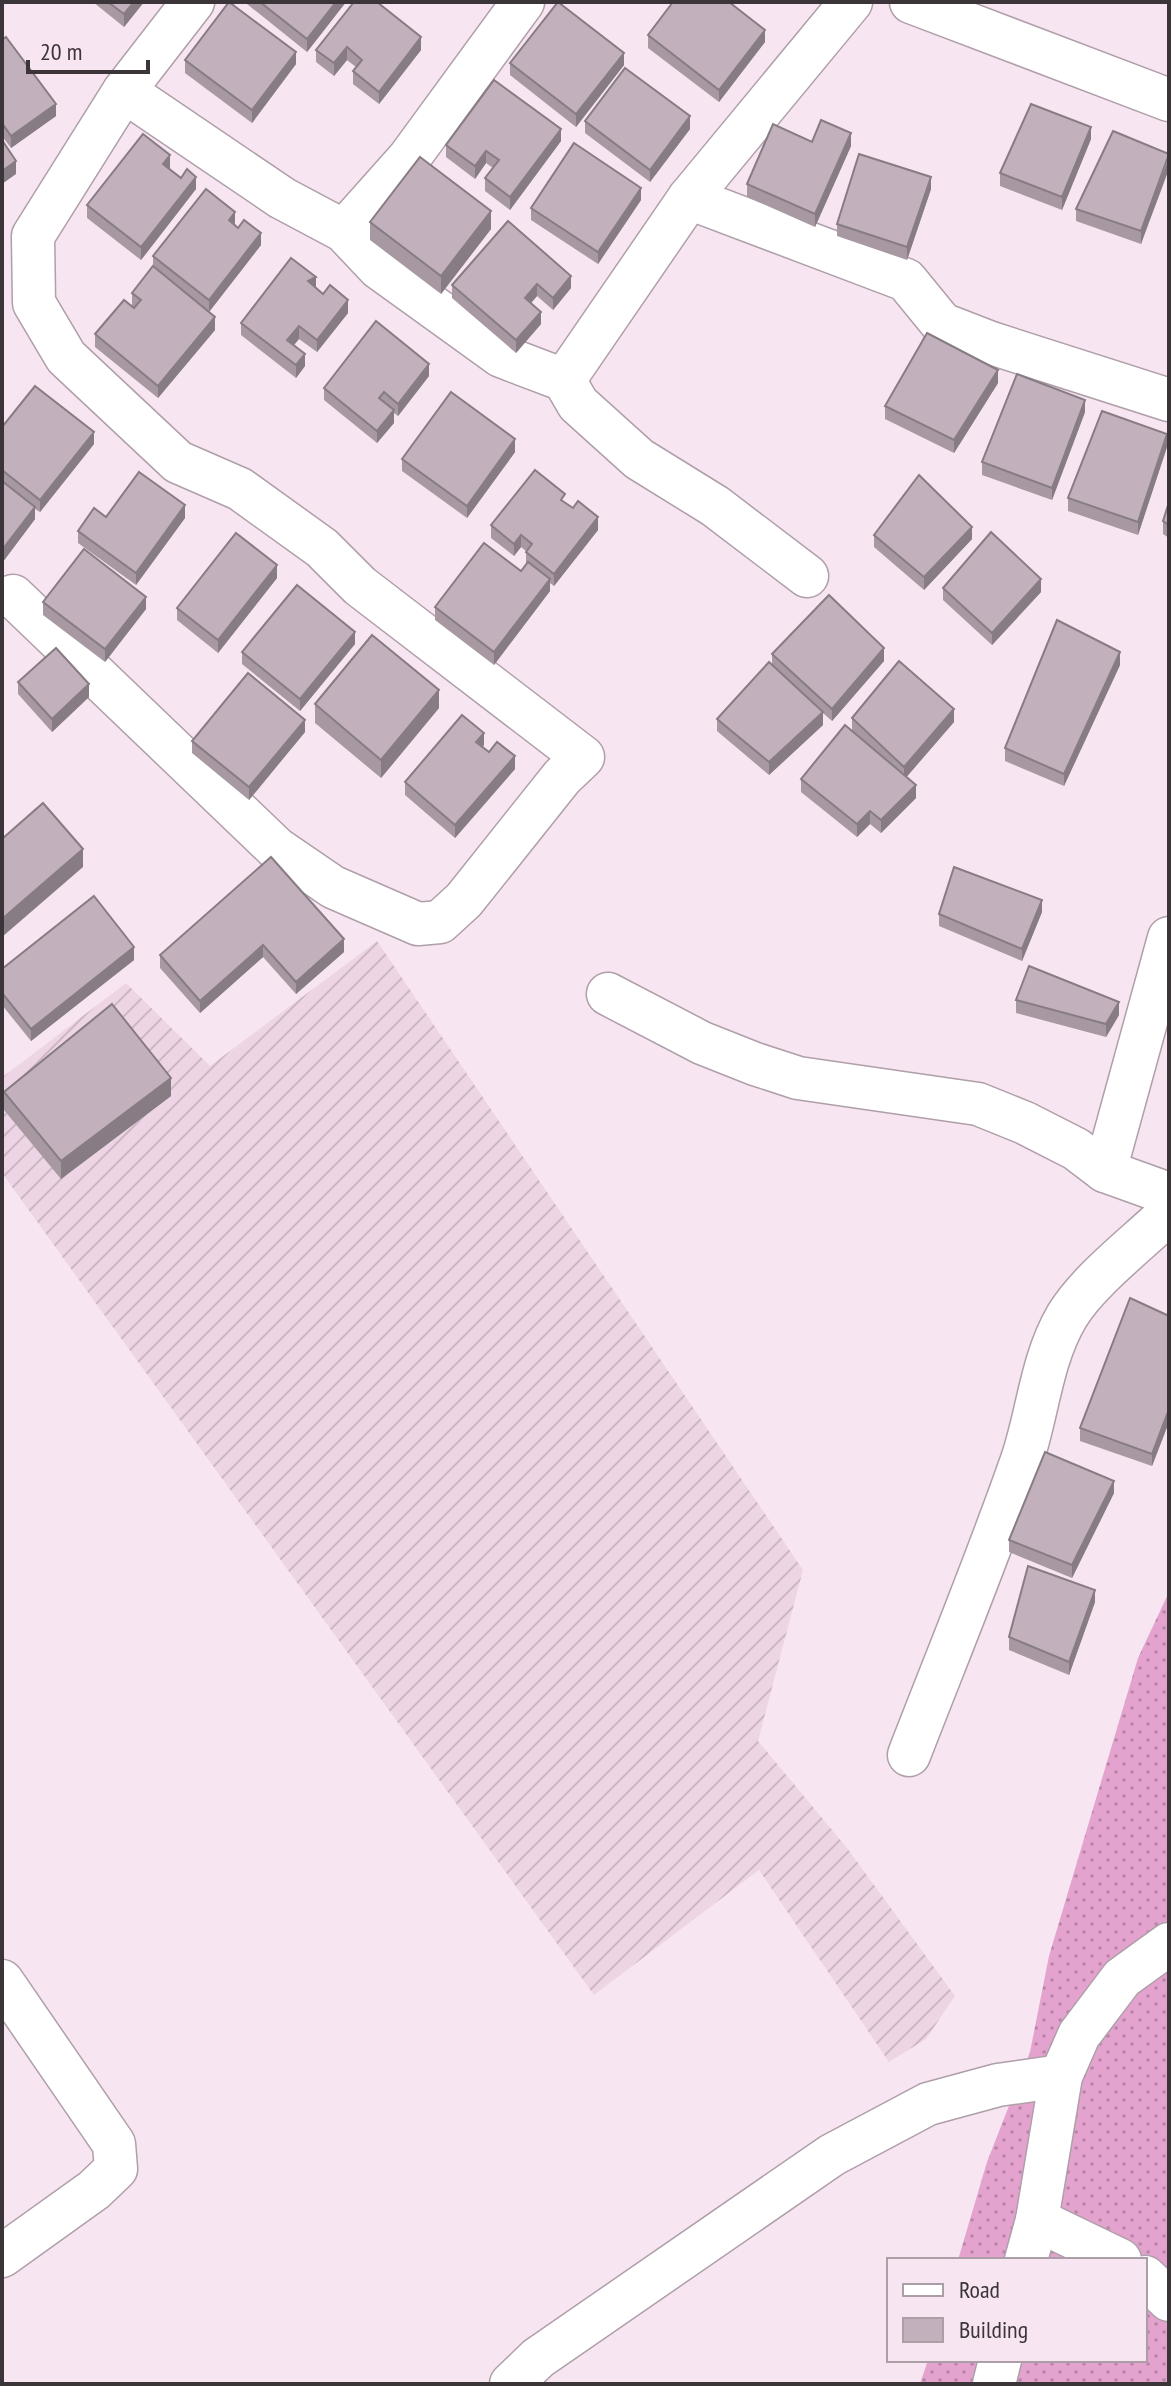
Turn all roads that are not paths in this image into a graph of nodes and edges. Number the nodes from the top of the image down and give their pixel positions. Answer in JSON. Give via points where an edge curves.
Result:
{"nodes":[{"id":1,"x":193,"y":2,"type":"edge"},
{"id":2,"x":523,"y":2,"type":"edge"},
{"id":3,"x":851,"y":2,"type":"edge"},
{"id":4,"x":911,"y":2,"type":"edge"},
{"id":5,"x":124,"y":91,"type":"junction"},
{"id":6,"x":1169,"y":100,"type":"edge"},
{"id":7,"x":689,"y":198,"type":"junction"},
{"id":8,"x":344,"y":231,"type":"junction"},
{"id":9,"x":564,"y":380,"type":"junction"},
{"id":10,"x":1169,"y":400,"type":"edge"},
{"id":11,"x":807,"y":576,"type":"dead end"},
{"id":12,"x":13,"y":596,"type":"dead end"},
{"id":13,"x":1169,"y":938,"type":"edge"},
{"id":14,"x":608,"y":994,"type":"dead end"},
{"id":15,"x":1105,"y":1171,"type":"junction"},
{"id":16,"x":1169,"y":1194,"type":"edge"},
{"id":17,"x":1169,"y":1213,"type":"edge"},
{"id":18,"x":909,"y":1755,"type":"dead end"},
{"id":19,"x":1169,"y":1944,"type":"edge"},
{"id":20,"x":2,"y":1981,"type":"edge"},
{"id":21,"x":1061,"y":2076,"type":"junction"},
{"id":22,"x":1037,"y":2220,"type":"junction"},
{"id":23,"x":2,"y":2256,"type":"edge"},
{"id":24,"x":1027,"y":2258,"type":"edge"},
{"id":25,"x":1116,"y":2258,"type":"edge"},
{"id":26,"x":1147,"y":2279,"type":"edge"},
{"id":27,"x":1169,"y":2300,"type":"edge"},
{"id":28,"x":1000,"y":2362,"type":"edge"},
{"id":29,"x":511,"y":2384,"type":"edge"},
{"id":30,"x":994,"y":2384,"type":"edge"}],
"edges":[{"from":1,"to":5,"type":"street"},
{"from":2,"to":8,"type":"street","via":[[409,158]]},
{"from":3,"to":7,"type":"street"},
{"from":4,"to":6,"type":"street"},
{"from":5,"to":8,"type":"street","via":[[272,192]]},
{"from":5,"to":12,"type":"street","via":[[33,236],[34,303],[66,357],[178,462],[240,489],[322,548],[360,586],[583,757],[464,900],[440,922],[418,924],[333,887],[276,848]]},
{"from":7,"to":9,"type":"street"},
{"from":7,"to":10,"type":"street","via":[[906,280],[942,324]]},
{"from":8,"to":9,"type":"street","via":[[379,268],[501,356]]},
{"from":9,"to":11,"type":"street","via":[[578,404],[639,459],[715,506]]},
{"from":13,"to":15,"type":"street"},
{"from":14,"to":15,"type":"street","via":[[702,1043],[798,1078],[978,1104],[1076,1149]]},
{"from":15,"to":16,"type":"street"},
{"from":17,"to":18,"type":"street","via":[[1084,1293],[1051,1348],[1018,1470]]},
{"from":19,"to":21,"type":"street","via":[[1122,1978],[1079,2035]]},
{"from":20,"to":23,"type":"street","via":[[114,2144],[116,2169]]},
{"from":21,"to":22,"type":"street"},
{"from":21,"to":29,"type":"street","via":[[998,2085],[928,2104],[832,2155],[538,2358]]},
{"from":22,"to":24,"type":"street"},
{"from":22,"to":25,"type":"street"},
{"from":26,"to":27,"type":"street"},
{"from":28,"to":30,"type":"street"}]}
